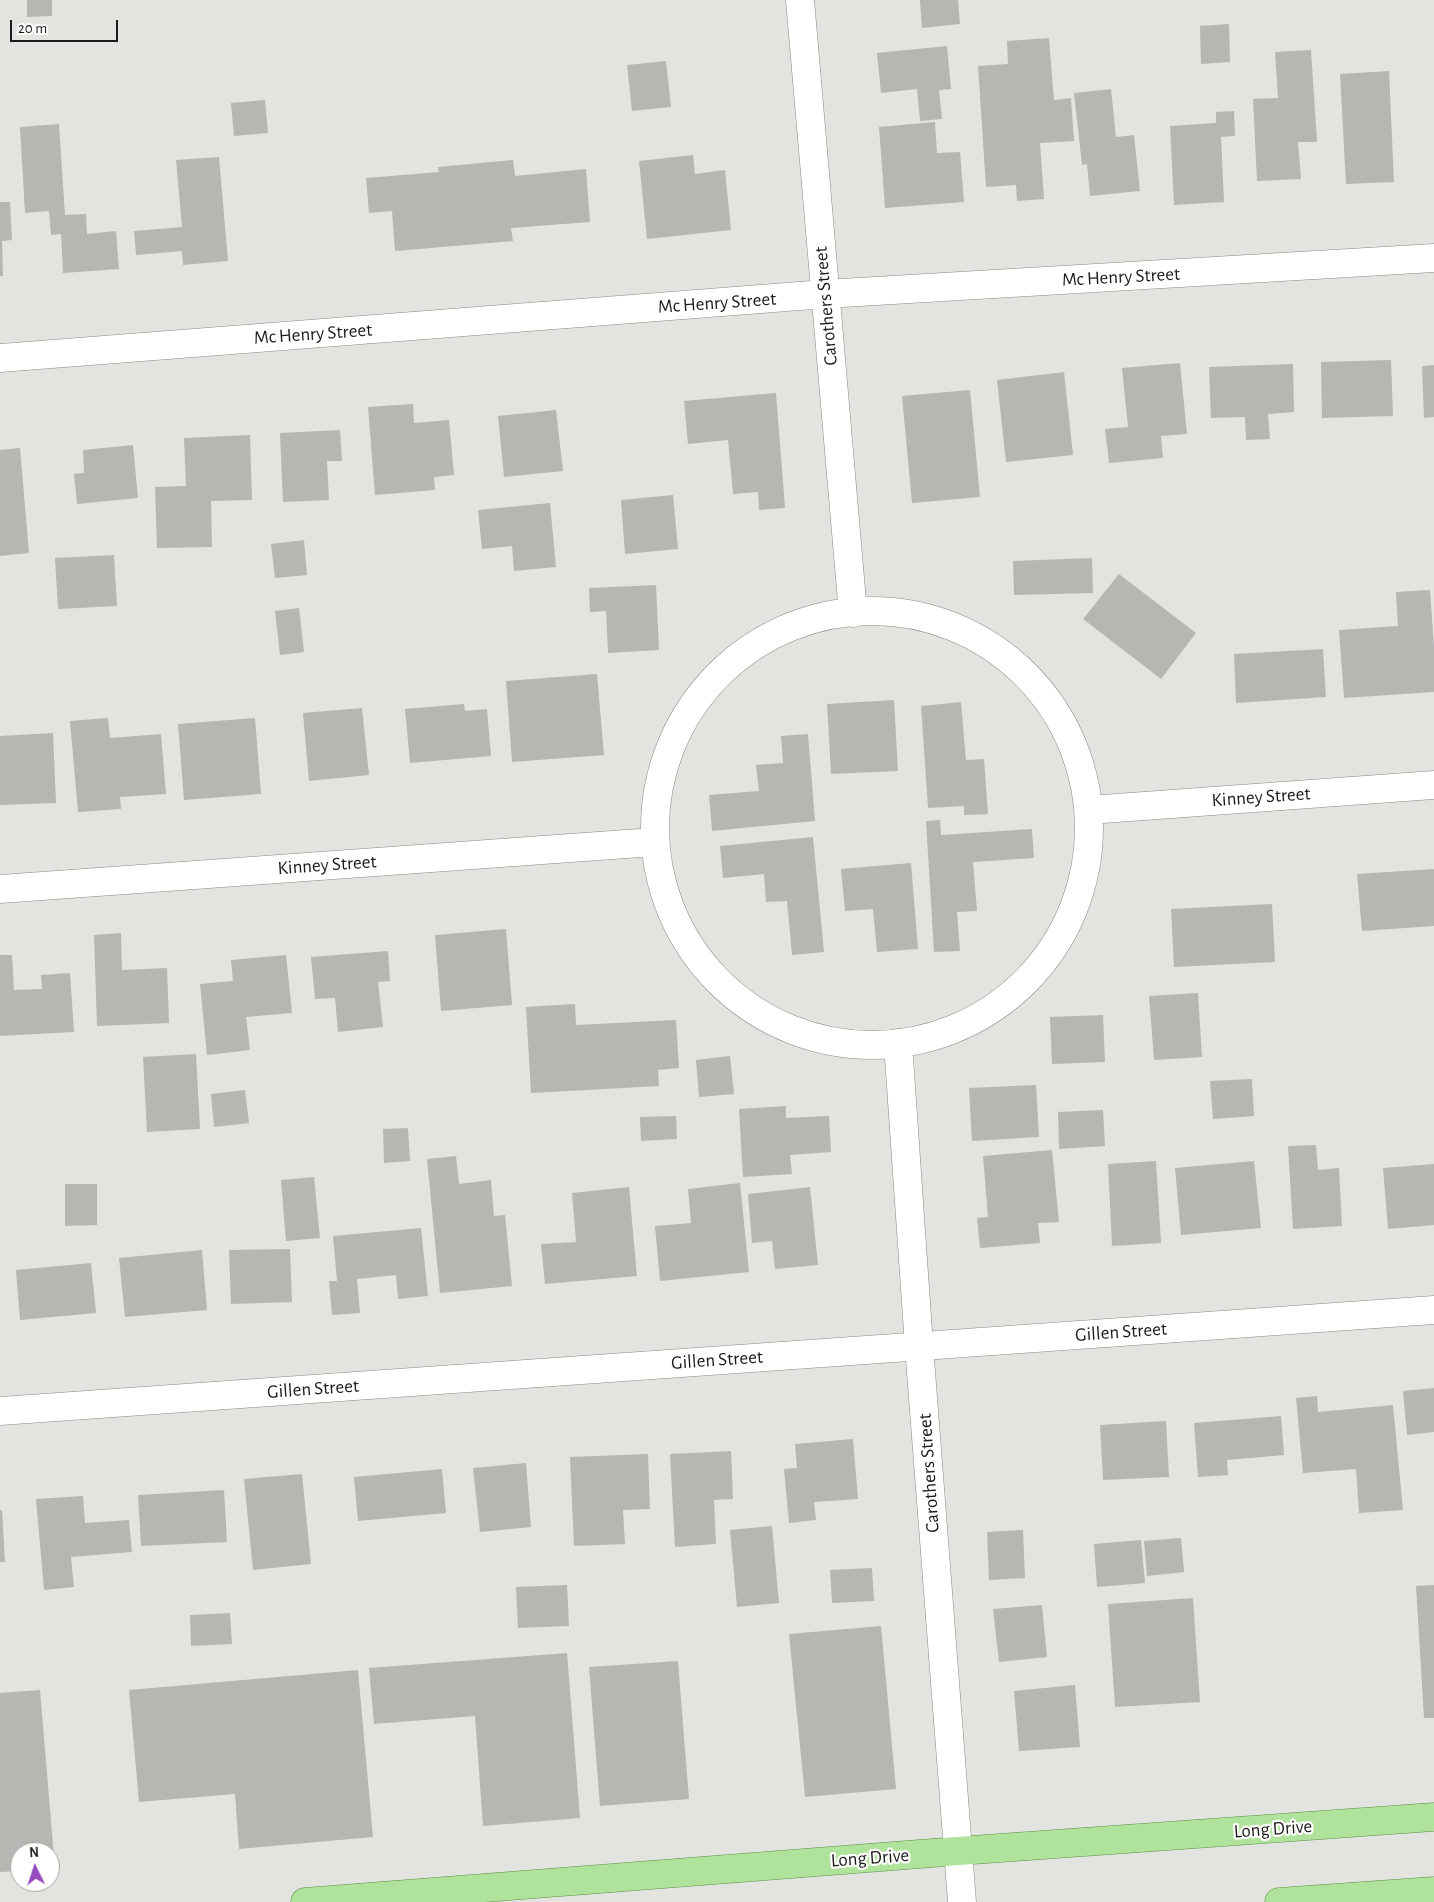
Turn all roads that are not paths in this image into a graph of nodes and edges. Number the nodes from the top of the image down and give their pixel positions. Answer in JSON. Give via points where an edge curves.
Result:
{"nodes":[{"id":1,"x":800,"y":0,"type":"edge"},
{"id":2,"x":1434,"y":258,"type":"edge"},
{"id":3,"x":825,"y":294,"type":"junction"},
{"id":4,"x":0,"y":358,"type":"edge"},
{"id":5,"x":853,"y":613,"type":"junction"},
{"id":6,"x":1434,"y":785,"type":"edge"},
{"id":7,"x":1089,"y":810,"type":"junction"},
{"id":8,"x":654,"y":842,"type":"junction"},
{"id":9,"x":0,"y":889,"type":"edge"},
{"id":10,"x":898,"y":1043,"type":"junction"},
{"id":11,"x":1434,"y":1310,"type":"edge"},
{"id":12,"x":919,"y":1346,"type":"junction"},
{"id":13,"x":0,"y":1411,"type":"edge"},
{"id":14,"x":1434,"y":1817,"type":"edge"},
{"id":15,"x":958,"y":1851,"type":"junction"},
{"id":16,"x":1434,"y":1891,"type":"edge"},
{"id":17,"x":305,"y":1902,"type":"edge"},
{"id":18,"x":962,"y":1902,"type":"edge"},
{"id":19,"x":1278,"y":1902,"type":"edge"}],
"edges":[{"from":1,"to":3,"type":"street","name":"Carothers Street"},
{"from":2,"to":3,"type":"street","name":"Mc Henry Street"},
{"from":3,"to":4,"type":"street","name":"Mc Henry Street"},
{"from":3,"to":5,"type":"street","name":"Carothers Street"},
{"from":5,"to":7,"type":"street","via":[[887,612],[921,617],[953,627],[984,642],[1012,663],[1036,686],[1068,736],[1083,776]]},
{"from":5,"to":8,"type":"street","via":[[802,623],[755,645],[715,678],[698,697],[672,741],[664,765],[658,790]]},
{"from":6,"to":7,"type":"street","name":"Kinney Street"},
{"from":7,"to":10,"type":"street","via":[[1084,876],[1060,938],[1040,965],[1018,989],[962,1026],[931,1037]]},
{"from":8,"to":9,"type":"street","name":"Kinney Street"},
{"from":8,"to":10,"type":"street","via":[[670,910],[686,942],[732,995],[793,1030],[827,1040],[863,1045]]},
{"from":10,"to":12,"type":"street","name":"Carothers Street"},
{"from":11,"to":12,"type":"street","name":"Gillen Street"},
{"from":12,"to":13,"type":"street","name":"Gillen Street"},
{"from":12,"to":15,"type":"street","name":"Carothers Street"},
{"from":14,"to":15,"type":"main road","name":"Long Drive"},
{"from":15,"to":17,"type":"main road","name":"Long Drive"},
{"from":15,"to":18,"type":"street","name":"Carothers Street"},
{"from":16,"to":19,"type":"main road"}]}
